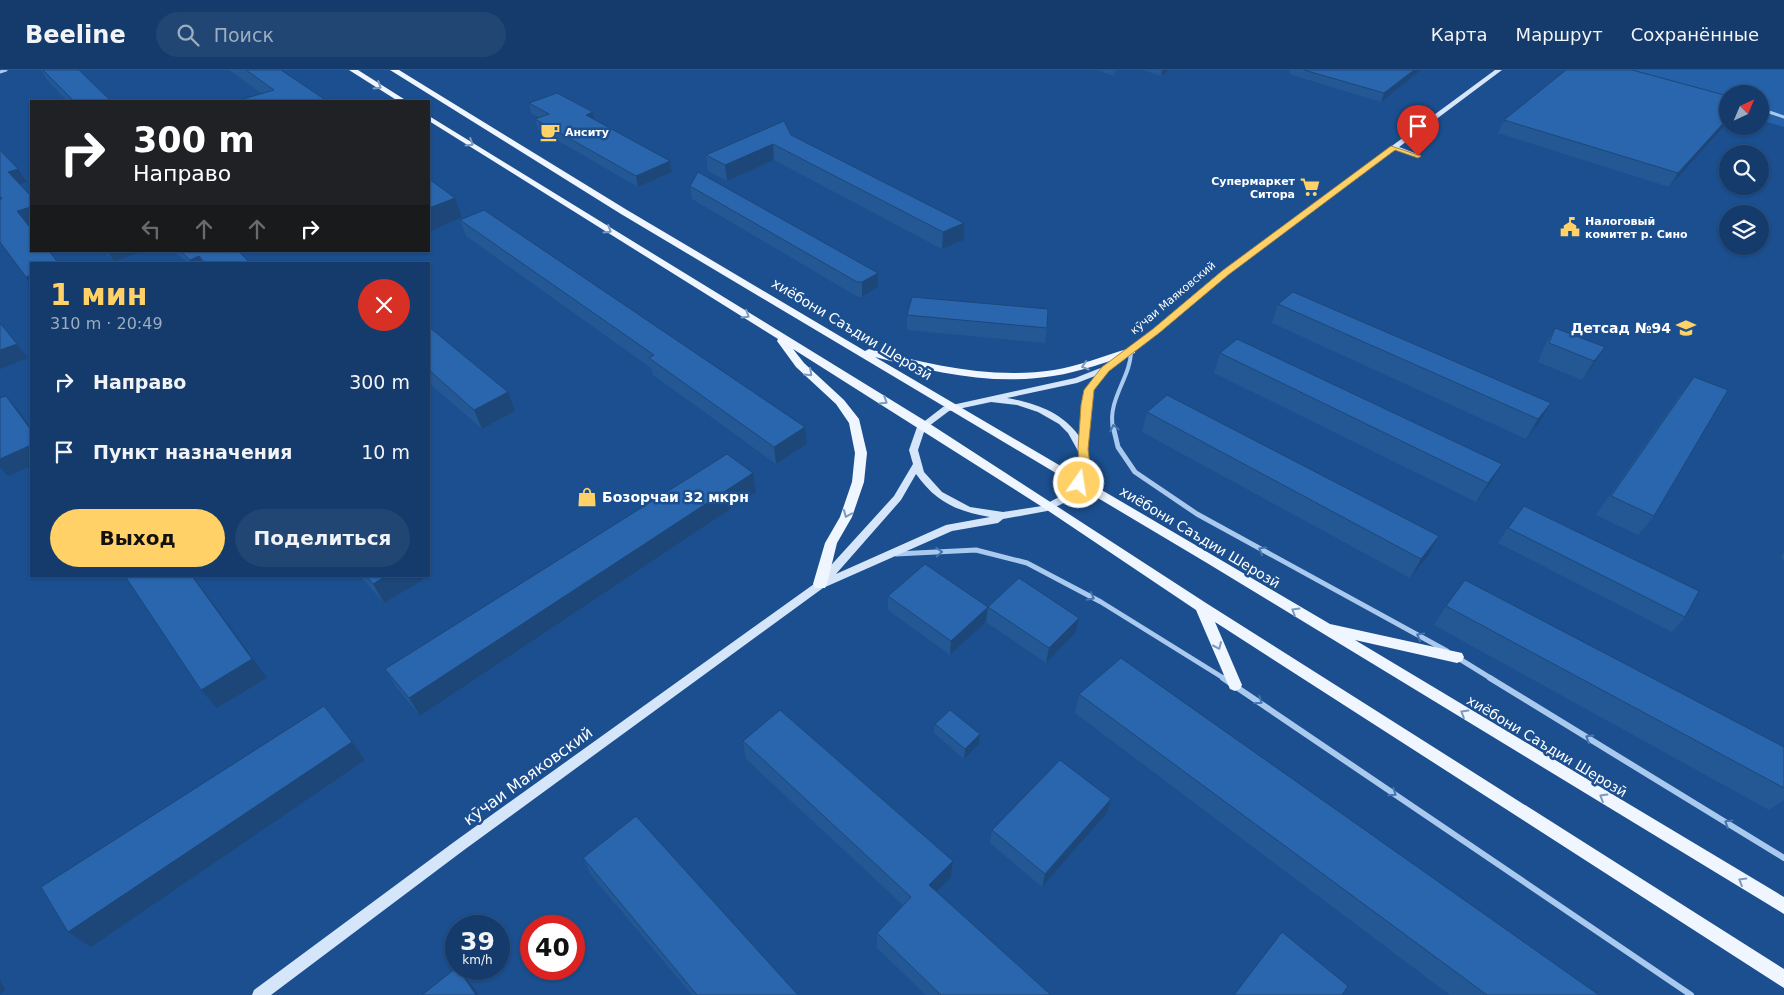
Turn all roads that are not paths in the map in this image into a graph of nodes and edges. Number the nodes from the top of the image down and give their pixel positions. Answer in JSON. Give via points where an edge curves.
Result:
{"nodes":[{"id":1,"x":6,"y":70,"type":"edge"},
{"id":2,"x":353,"y":70,"type":"edge"},
{"id":3,"x":394,"y":70,"type":"edge"},
{"id":4,"x":1499,"y":70,"type":"edge"},
{"id":5,"x":0,"y":72,"type":"edge"},
{"id":6,"x":401,"y":100,"type":"edge"},
{"id":7,"x":1769,"y":112,"type":"edge"},
{"id":8,"x":1784,"y":117,"type":"edge"},
{"id":9,"x":430,"y":119,"type":"edge"},
{"id":10,"x":1394,"y":148,"type":"junction"},
{"id":11,"x":1418,"y":156,"type":"dead end"},
{"id":12,"x":778,"y":335,"type":"junction"},
{"id":13,"x":856,"y":349,"type":"junction"},
{"id":14,"x":1131,"y":351,"type":"junction"},
{"id":15,"x":1106,"y":369,"type":"junction"},
{"id":16,"x":991,"y":399,"type":"junction"},
{"id":17,"x":952,"y":406,"type":"junction"},
{"id":18,"x":923,"y":425,"type":"junction"},
{"id":19,"x":1083,"y":449,"type":"junction"},
{"id":20,"x":915,"y":467,"type":"junction"},
{"id":21,"x":1079,"y":483,"type":"junction"},
{"id":22,"x":1050,"y":507,"type":"junction"},
{"id":23,"x":1015,"y":515,"type":"junction"},
{"id":24,"x":890,"y":554,"type":"junction"},
{"id":25,"x":819,"y":585,"type":"junction"},
{"id":26,"x":1201,"y":607,"type":"junction"},
{"id":27,"x":1321,"y":627,"type":"junction"},
{"id":28,"x":1457,"y":657,"type":"junction"},
{"id":29,"x":1235,"y":685,"type":"junction"},
{"id":30,"x":1784,"y":858,"type":"edge"},
{"id":31,"x":1784,"y":906,"type":"edge"},
{"id":32,"x":1784,"y":979,"type":"edge"},
{"id":33,"x":259,"y":995,"type":"edge"},
{"id":34,"x":1691,"y":995,"type":"edge"}],
"edges":[{"from":1,"to":5,"type":"street"},
{"from":2,"to":6,"type":"main road","one_way":true},
{"from":3,"to":13,"type":"main road","name":"хиёбони Саъдии Шерозӣ","via":[[624,212]]},
{"from":4,"to":10,"type":"street","name":"кӯчаи Маяковский"},
{"from":7,"to":8,"type":"street"},
{"from":9,"to":12,"type":"main road","one_way":true},
{"from":10,"to":11,"type":"street"},
{"from":10,"to":14,"type":"street","name":"кӯчаи Маяковский","via":[[1225,273]]},
{"from":12,"to":18,"type":"main road","one_way":true},
{"from":12,"to":25,"type":"main road","one_way":true,"via":[[800,364],[840,402],[854,422],[861,453],[858,482],[846,517],[831,543]]},
{"from":14,"to":13,"type":"main road","one_way":true,"via":[[1084,366],[1029,376],[941,370]]},
{"from":13,"to":17,"type":"main road","name":"хиёбони Саъдии Шерозӣ"},
{"from":14,"to":15,"type":"street","name":"кӯчаи Маяковский"},
{"from":28,"to":14,"type":"street","one_way":true,"via":[[1197,514],[1135,472],[1118,447],[1112,418],[1118,386],[1131,360]]},
{"from":15,"to":16,"type":"street","name":"кӯчаи Маяковский","via":[[1077,380]]},
{"from":15,"to":19,"type":"street","name":"кӯчаи Маяковский","via":[[1089,390]]},
{"from":16,"to":17,"type":"street","name":"кӯчаи Маяковский"},
{"from":16,"to":19,"type":"street","name":"кӯчаи Маяковский","via":[[1015,401],[1052,415],[1074,432]]},
{"from":17,"to":18,"type":"street","name":"кӯчаи Маяковский","via":[[935,414]]},
{"from":17,"to":21,"type":"main road","name":"хиёбони Саъдии Шерозӣ"},
{"from":18,"to":20,"type":"street","name":"кӯчаи Маяковский","via":[[915,438],[912,453]]},
{"from":18,"to":22,"type":"main road"},
{"from":19,"to":21,"type":"street","name":"кӯчаи Маяковский","via":[[1085,466]]},
{"from":20,"to":23,"type":"street","name":"кӯчаи Маяковский","via":[[925,484],[949,502],[989,515]]},
{"from":20,"to":25,"type":"street","name":"кӯчаи Маяковский","via":[[898,498]]},
{"from":21,"to":22,"type":"street","name":"кӯчаи Маяковский"},
{"from":27,"to":21,"type":"main road","name":"хиёбони Саъдии Шерозӣ","one_way":true},
{"from":22,"to":23,"type":"street","name":"кӯчаи Маяковский"},
{"from":22,"to":26,"type":"main road"},
{"from":23,"to":24,"type":"street","name":"кӯчаи Маяковский","via":[[950,528]]},
{"from":24,"to":25,"type":"street","name":"кӯчаи Маяковский"},
{"from":24,"to":29,"type":"street","one_way":true,"via":[[976,550],[1027,563],[1101,602]]},
{"from":25,"to":33,"type":"street","name":"кӯчаи Маяковский"},
{"from":26,"to":29,"type":"main road","one_way":true},
{"from":26,"to":32,"type":"main road"},
{"from":27,"to":28,"type":"main road"},
{"from":31,"to":27,"type":"main road","name":"хиёбони Саъдии Шерозӣ","one_way":true},
{"from":30,"to":28,"type":"street","one_way":true},
{"from":29,"to":34,"type":"street","one_way":true}]}
